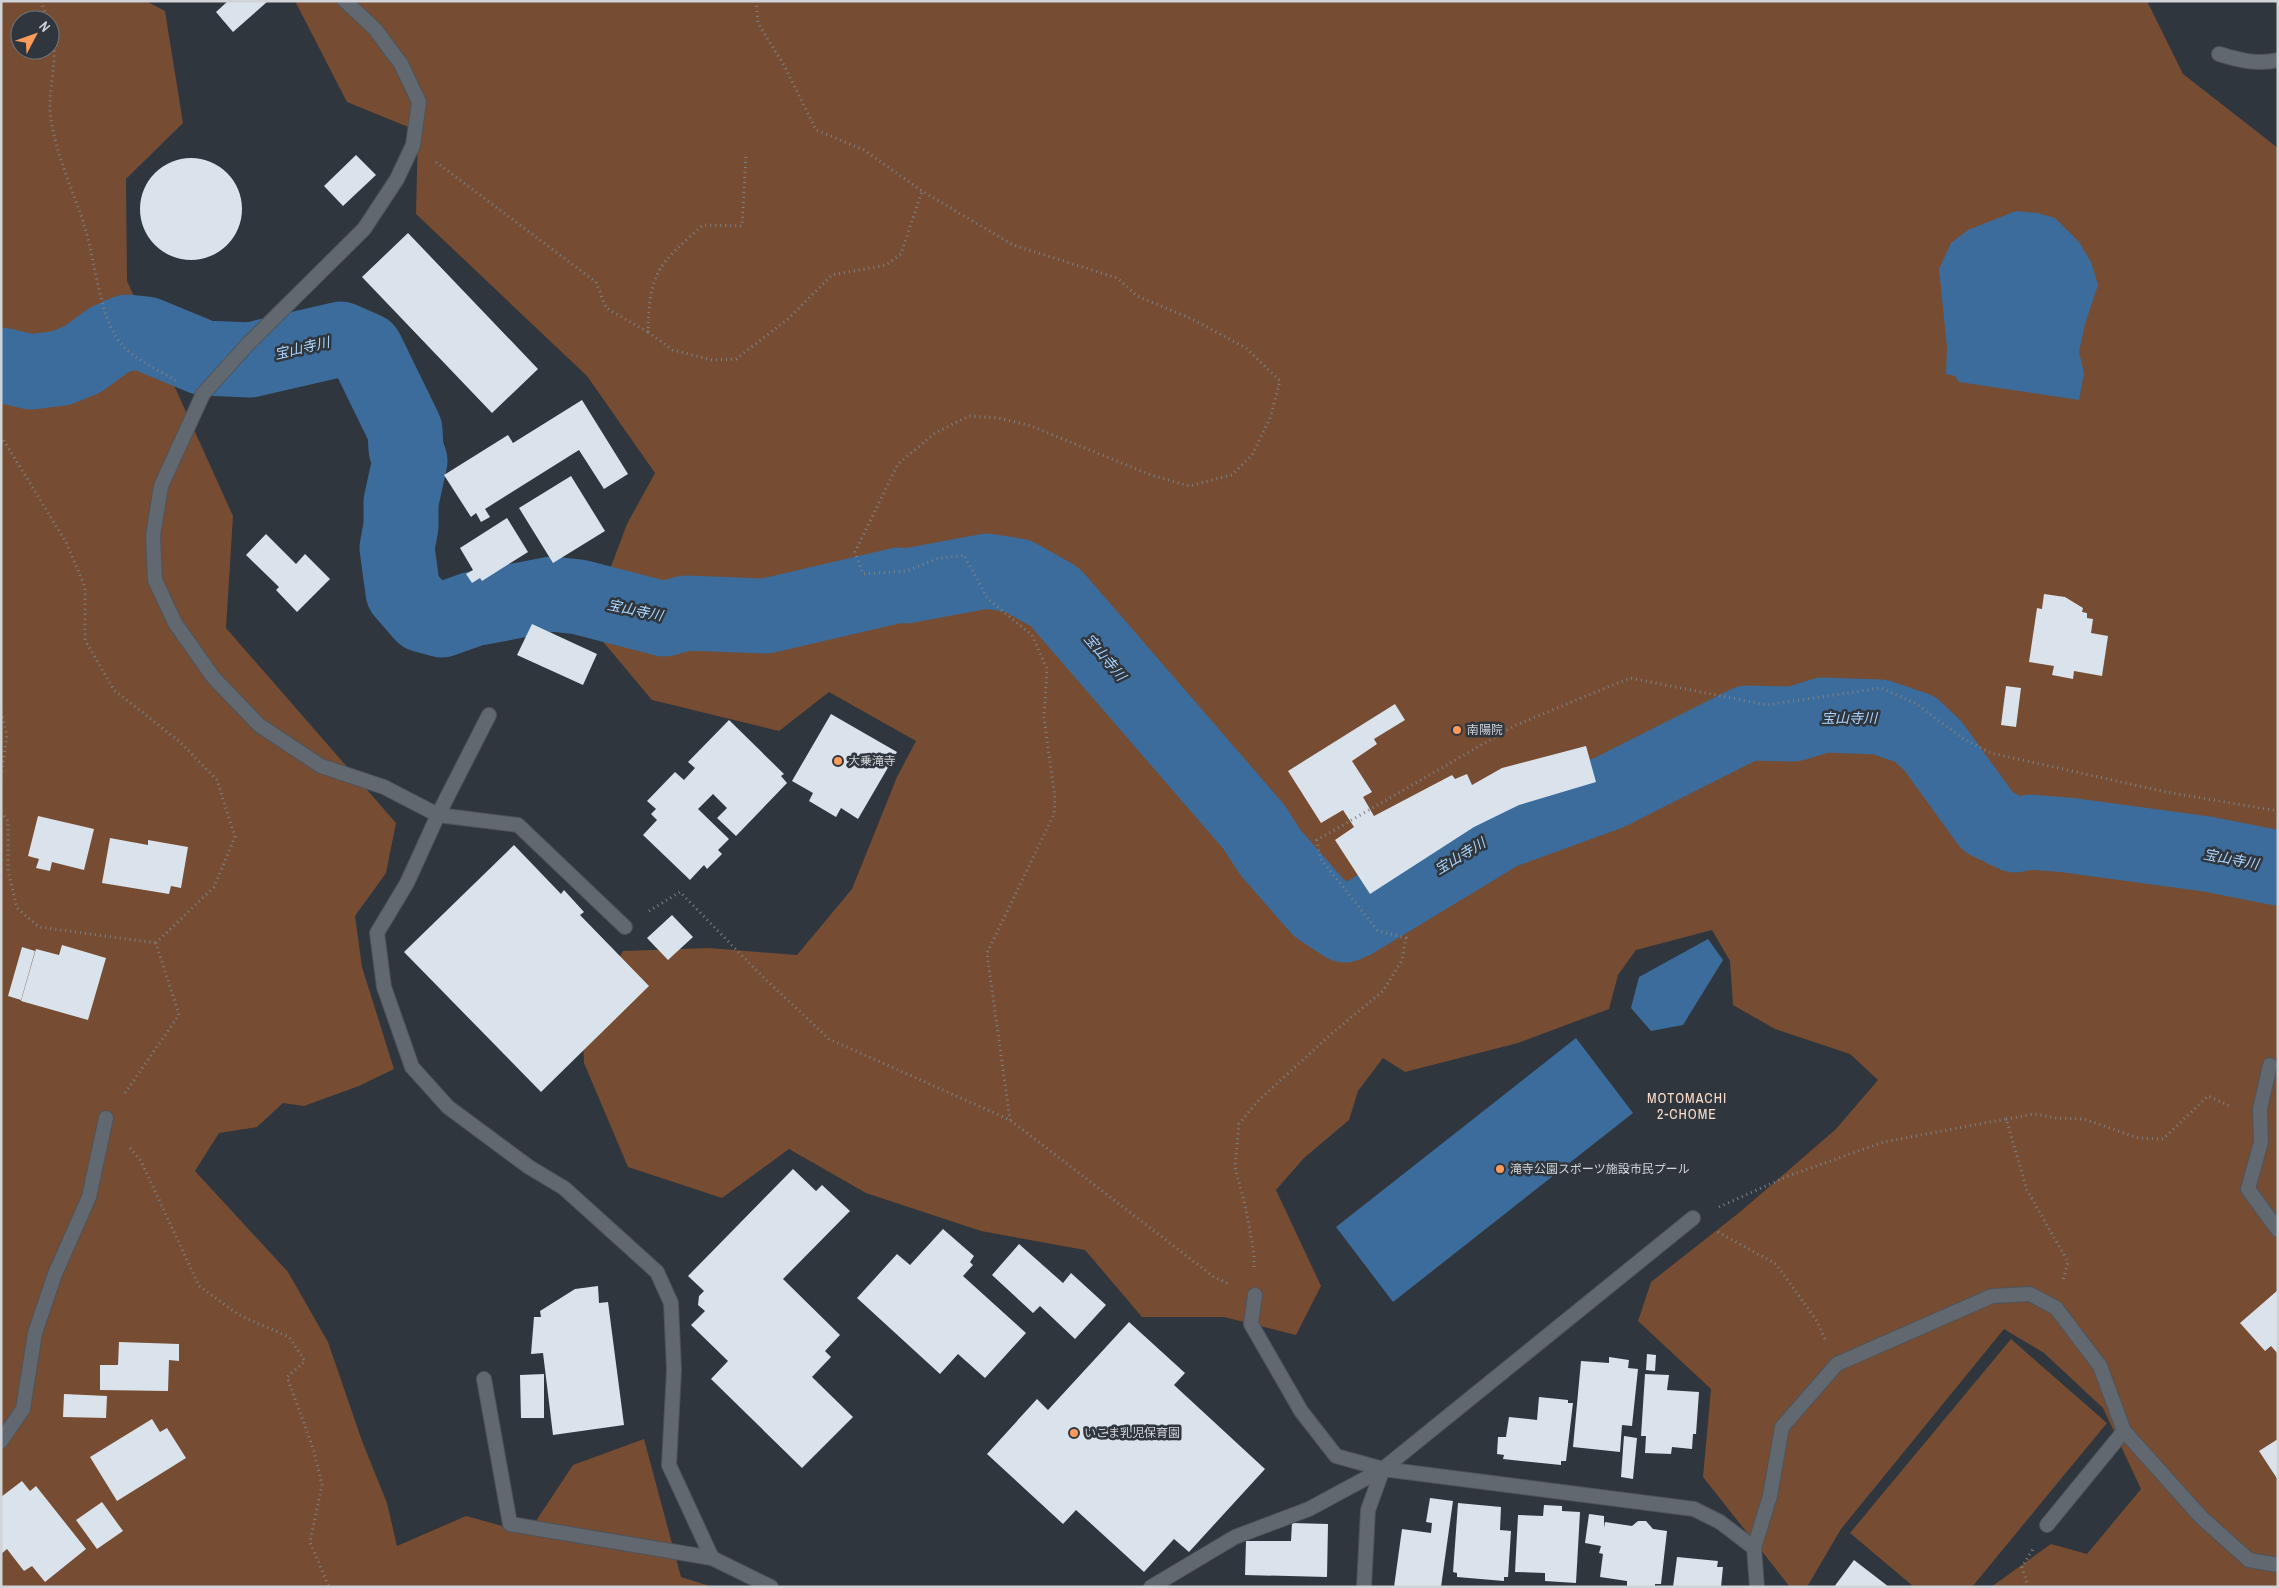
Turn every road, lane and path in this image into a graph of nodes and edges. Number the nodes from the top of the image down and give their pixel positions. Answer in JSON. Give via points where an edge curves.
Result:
{"nodes":[{"id":1,"x":345,"y":1,"type":"edge"},
{"id":2,"x":756,"y":1,"type":"edge"},
{"id":3,"x":2219,"y":54,"type":"dead end"},
{"id":4,"x":54,"y":60,"type":"edge"},
{"id":5,"x":2278,"y":60,"type":"edge"},
{"id":6,"x":413,"y":146,"type":"junction"},
{"id":7,"x":746,"y":152,"type":"dead end"},
{"id":8,"x":922,"y":191,"type":"junction"},
{"id":9,"x":648,"y":332,"type":"junction"},
{"id":10,"x":203,"y":395,"type":"junction"},
{"id":11,"x":1,"y":436,"type":"edge"},
{"id":12,"x":1,"y":712,"type":"edge"},
{"id":13,"x":489,"y":715,"type":"dead end"},
{"id":14,"x":1,"y":777,"type":"edge"},
{"id":15,"x":2278,"y":811,"type":"edge"},
{"id":16,"x":1,"y":812,"type":"edge"},
{"id":17,"x":438,"y":815,"type":"junction"},
{"id":18,"x":625,"y":928,"type":"joint"},
{"id":19,"x":156,"y":943,"type":"junction"},
{"id":20,"x":2270,"y":1065,"type":"dead end"},
{"id":21,"x":2260,"y":1109,"type":"junction"},
{"id":22,"x":106,"y":1118,"type":"junction"},
{"id":23,"x":2006,"y":1119,"type":"junction"},
{"id":24,"x":1010,"y":1120,"type":"junction"},
{"id":25,"x":1693,"y":1218,"type":"junction"},
{"id":26,"x":2278,"y":1230,"type":"edge"},
{"id":27,"x":1214,"y":1277,"type":"dead end"},
{"id":28,"x":1255,"y":1295,"type":"joint"},
{"id":29,"x":2056,"y":1308,"type":"junction"},
{"id":30,"x":1817,"y":1321,"type":"dead end"},
{"id":31,"x":484,"y":1379,"type":"dead end"},
{"id":32,"x":2124,"y":1432,"type":"junction"},
{"id":33,"x":1,"y":1441,"type":"edge"},
{"id":34,"x":1383,"y":1469,"type":"junction"},
{"id":35,"x":2047,"y":1525,"type":"joint"},
{"id":36,"x":1754,"y":1548,"type":"junction"},
{"id":37,"x":712,"y":1558,"type":"junction"},
{"id":38,"x":2278,"y":1565,"type":"edge"},
{"id":39,"x":329,"y":1587,"type":"edge"},
{"id":40,"x":771,"y":1587,"type":"edge"},
{"id":41,"x":1151,"y":1587,"type":"edge"},
{"id":42,"x":1364,"y":1587,"type":"edge"},
{"id":43,"x":1757,"y":1587,"type":"edge"},
{"id":44,"x":2028,"y":1587,"type":"edge"}],
"edges":[{"from":1,"to":6,"type":"street","via":[[375,29],[401,64],[419,102]]},
{"from":2,"to":8,"type":"path","via":[[758,23],[785,67],[816,130],[864,150]]},
{"from":3,"to":5,"type":"street","via":[[2245,62]]},
{"from":4,"to":10,"type":"path","via":[[50,118],[66,178],[85,229],[108,319],[123,346]]},
{"from":6,"to":9,"type":"path","via":[[596,282],[606,308]]},
{"from":6,"to":10,"type":"street","via":[[397,180],[364,229],[248,344]]},
{"from":7,"to":9,"type":"path","via":[[742,226],[703,225],[668,256],[655,276],[648,306]]},
{"from":8,"to":9,"type":"path","via":[[900,254],[886,265],[832,275],[789,318],[736,360],[712,360],[673,350]]},
{"from":8,"to":24,"type":"path","via":[[1013,245],[1117,278],[1137,296],[1192,319],[1246,348],[1280,381],[1270,418],[1252,455],[1232,475],[1189,486],[1151,475],[1031,426],[998,418],[969,416],[935,433],[898,464],[856,552],[863,574],[906,571],[937,559],[964,556],[988,599],[1032,635],[1047,669],[1044,718],[1055,798],[1054,814],[988,953]]},
{"from":10,"to":17,"type":"street","via":[[161,486],[153,536],[155,580],[175,623],[213,677],[259,725],[321,766],[384,787]]},
{"from":11,"to":19,"type":"path","via":[[66,542],[85,587],[86,640],[114,690],[180,742],[216,780],[235,837],[214,887]]},
{"from":12,"to":14,"type":"path","via":[[6,735]]},
{"from":13,"to":17,"type":"street"},
{"from":15,"to":28,"type":"path","via":[[2166,792],[1991,753],[1962,738],[1915,703],[1881,688],[1767,705],[1630,678],[1516,725],[1317,840],[1320,858],[1378,930],[1406,938],[1402,960],[1383,991],[1257,1102],[1239,1124],[1235,1167],[1254,1253]]},
{"from":16,"to":19,"type":"path","via":[[8,821],[8,871],[17,908],[40,927]]},
{"from":17,"to":18,"type":"street","via":[[518,825]]},
{"from":17,"to":37,"type":"street","via":[[406,884],[377,933],[384,987],[412,1067],[448,1107],[521,1162],[564,1188],[657,1272],[671,1303],[674,1370],[669,1465]]},
{"from":18,"to":24,"type":"path","via":[[680,892],[829,1039]]},
{"from":19,"to":22,"type":"path","via":[[179,1015]]},
{"from":20,"to":21,"type":"street"},
{"from":21,"to":23,"type":"path","via":[[2234,1108],[2208,1096],[2163,1139],[2138,1138],[2084,1119],[2034,1114]]},
{"from":21,"to":26,"type":"street","via":[[2261,1142],[2248,1189]]},
{"from":22,"to":33,"type":"street","via":[[88,1197],[55,1274],[35,1333],[23,1409]]},
{"from":22,"to":39,"type":"path","via":[[141,1161],[199,1286],[239,1315],[289,1337],[305,1361],[287,1377],[322,1485],[310,1542]]},
{"from":23,"to":25,"type":"path","via":[[1884,1142],[1788,1176]]},
{"from":23,"to":29,"type":"path","via":[[2027,1190],[2068,1262]]},
{"from":24,"to":27,"type":"path"},
{"from":25,"to":30,"type":"path","via":[[1776,1264]]},
{"from":25,"to":34,"type":"street"},
{"from":28,"to":34,"type":"street","via":[[1251,1324],[1300,1411],[1336,1456]]},
{"from":29,"to":32,"type":"street","via":[[2100,1366]]},
{"from":29,"to":36,"type":"street","via":[[2030,1294],[1992,1296],[1837,1364],[1782,1427],[1770,1496]]},
{"from":31,"to":37,"type":"street","via":[[510,1524]]},
{"from":32,"to":35,"type":"street"},
{"from":32,"to":38,"type":"street","via":[[2201,1517],[2249,1560]]},
{"from":34,"to":36,"type":"street","via":[[1694,1509],[1720,1522]]},
{"from":34,"to":41,"type":"street","via":[[1309,1508],[1235,1537]]},
{"from":34,"to":42,"type":"street","via":[[1368,1510]]},
{"from":35,"to":44,"type":"path","via":[[2022,1567]]},
{"from":36,"to":43,"type":"street"},
{"from":37,"to":40,"type":"street"}]}
